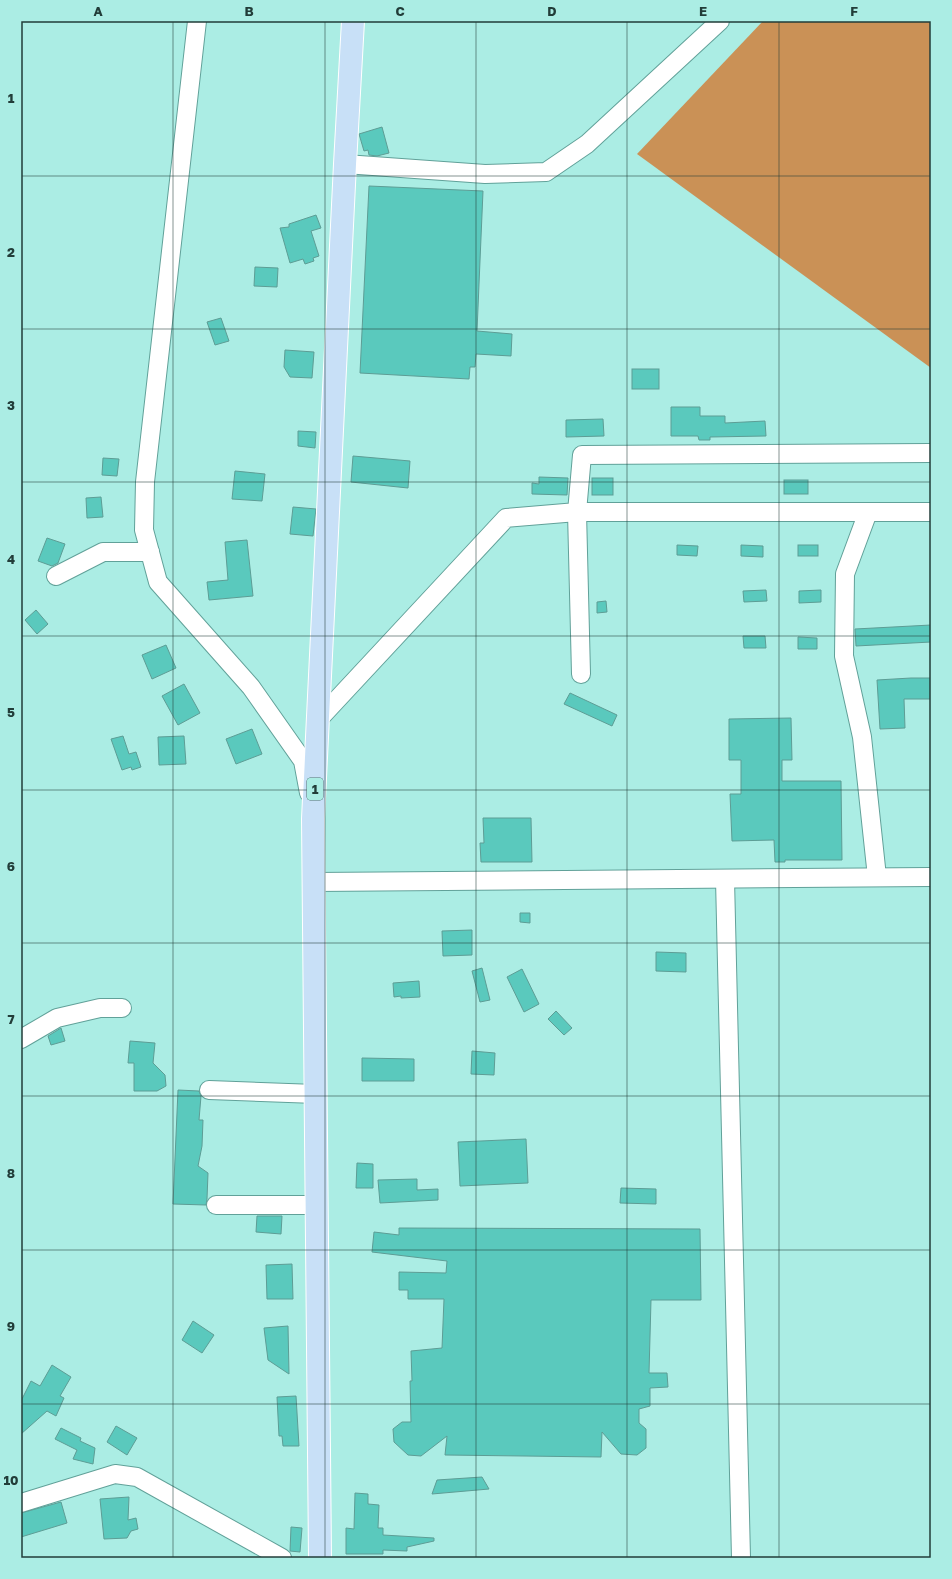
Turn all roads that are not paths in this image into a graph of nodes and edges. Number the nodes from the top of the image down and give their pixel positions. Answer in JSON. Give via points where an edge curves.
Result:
{"nodes":[{"id":1,"x":197,"y":21,"type":"edge"},
{"id":2,"x":354,"y":21,"type":"edge"},
{"id":3,"x":720,"y":21,"type":"edge"},
{"id":4,"x":344,"y":164,"type":"junction"},
{"id":5,"x":931,"y":453,"type":"edge"},
{"id":6,"x":577,"y":512,"type":"junction"},
{"id":7,"x":868,"y":512,"type":"junction"},
{"id":8,"x":931,"y":512,"type":"edge"},
{"id":9,"x":150,"y":552,"type":"junction"},
{"id":10,"x":56,"y":576,"type":"dead end"},
{"id":11,"x":581,"y":674,"type":"dead end"},
{"id":12,"x":318,"y":720,"type":"junction"},
{"id":13,"x":313,"y":819,"type":"junction"},
{"id":14,"x":877,"y":877,"type":"junction"},
{"id":15,"x":930,"y":878,"type":"edge"},
{"id":16,"x":725,"y":879,"type":"junction"},
{"id":17,"x":314,"y":882,"type":"junction"},
{"id":18,"x":122,"y":1008,"type":"dead end"},
{"id":19,"x":21,"y":1039,"type":"edge"},
{"id":20,"x":209,"y":1090,"type":"dead end"},
{"id":21,"x":316,"y":1094,"type":"junction"},
{"id":22,"x":317,"y":1205,"type":"junction"},
{"id":23,"x":216,"y":1206,"type":"dead end"},
{"id":24,"x":21,"y":1503,"type":"edge"},
{"id":25,"x":282,"y":1558,"type":"edge"},
{"id":26,"x":320,"y":1558,"type":"edge"},
{"id":27,"x":741,"y":1558,"type":"edge"}],
"edges":[{"from":1,"to":9,"type":"street","via":[[145,482],[144,530]]},
{"from":2,"to":4,"type":"main road","number":"1"},
{"from":3,"to":4,"type":"street","via":[[587,144],[546,172],[485,174]]},
{"from":4,"to":12,"type":"main road","number":"1"},
{"from":5,"to":6,"type":"street","via":[[582,455]]},
{"from":6,"to":7,"type":"street"},
{"from":6,"to":11,"type":"street"},
{"from":6,"to":12,"type":"street","via":[[506,518]]},
{"from":7,"to":8,"type":"street"},
{"from":7,"to":14,"type":"street","via":[[845,574],[844,656],[862,737]]},
{"from":9,"to":10,"type":"street","via":[[103,552]]},
{"from":9,"to":13,"type":"street","via":[[158,582],[251,687],[303,761]]},
{"from":12,"to":13,"type":"main road","number":"1"},
{"from":13,"to":17,"type":"main road","number":"1"},
{"from":14,"to":15,"type":"street"},
{"from":14,"to":16,"type":"street"},
{"from":16,"to":17,"type":"street"},
{"from":16,"to":27,"type":"street"},
{"from":17,"to":21,"type":"main road","number":"1"},
{"from":18,"to":19,"type":"street","via":[[100,1008],[57,1018]]},
{"from":20,"to":21,"type":"street"},
{"from":21,"to":22,"type":"main road","number":"1"},
{"from":22,"to":23,"type":"street"},
{"from":22,"to":26,"type":"main road","number":"1"},
{"from":24,"to":25,"type":"street","via":[[114,1474],[137,1477]]}]}
